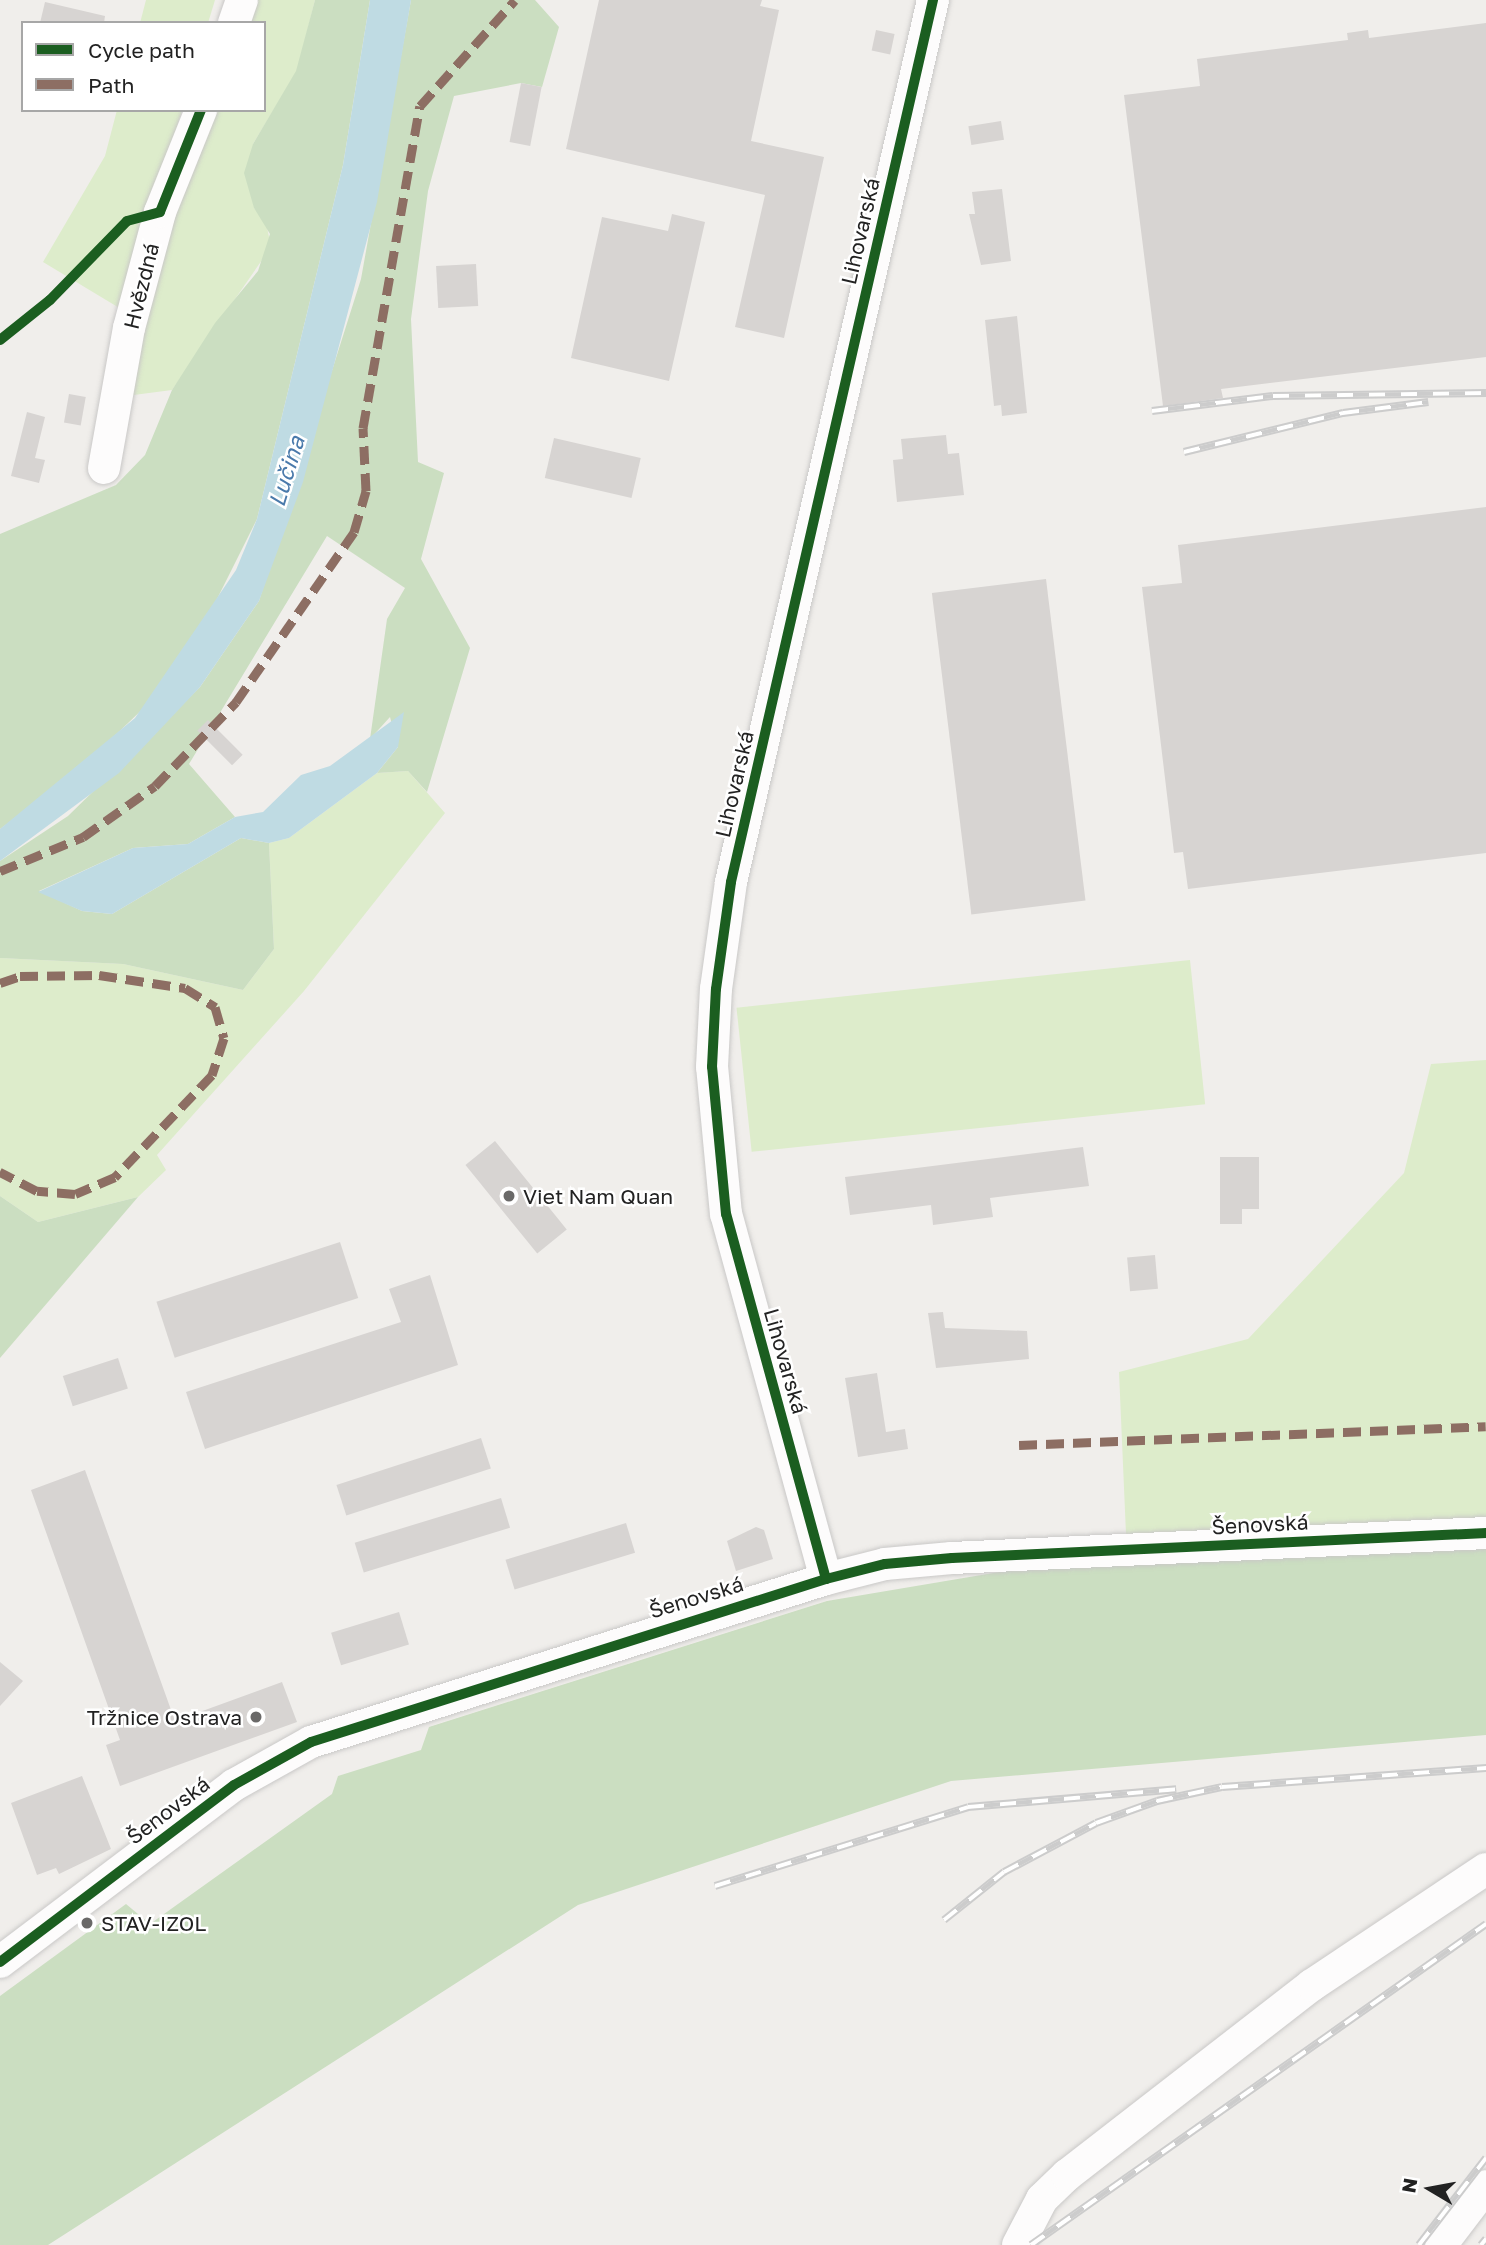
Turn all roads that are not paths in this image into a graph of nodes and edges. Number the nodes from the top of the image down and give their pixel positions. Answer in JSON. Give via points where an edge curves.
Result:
{"nodes":[{"id":1,"x":242,"y":0,"type":"edge"},
{"id":2,"x":933,"y":0,"type":"edge"},
{"id":3,"x":235,"y":21,"type":"edge"},
{"id":4,"x":200,"y":112,"type":"edge"},
{"id":5,"x":104,"y":468,"type":"dead end"},
{"id":6,"x":1486,"y":1533,"type":"edge"},
{"id":7,"x":826,"y":1579,"type":"junction"},
{"id":8,"x":1486,"y":1869,"type":"edge"},
{"id":9,"x":0,"y":1962,"type":"edge"},
{"id":10,"x":1486,"y":2186,"type":"edge"},
{"id":11,"x":1017,"y":2245,"type":"edge"},
{"id":12,"x":1441,"y":2245,"type":"edge"}],
"edges":[{"from":1,"to":3,"type":"street"},
{"from":2,"to":7,"type":"street","name":"Lihovarská","via":[[731,882],[716,989],[712,1067],[726,1214]]},
{"from":4,"to":5,"type":"street","name":"Hvězdná","via":[[160,212],[129,328]]},
{"from":6,"to":7,"type":"street","name":"Šenovská","via":[[952,1558],[885,1564]]},
{"from":7,"to":9,"type":"street","name":"Šenovská","via":[[311,1742],[234,1785]]},
{"from":8,"to":11,"type":"street","via":[[1312,1985],[1067,2175],[1042,2199]]},
{"from":10,"to":12,"type":"street"}]}
